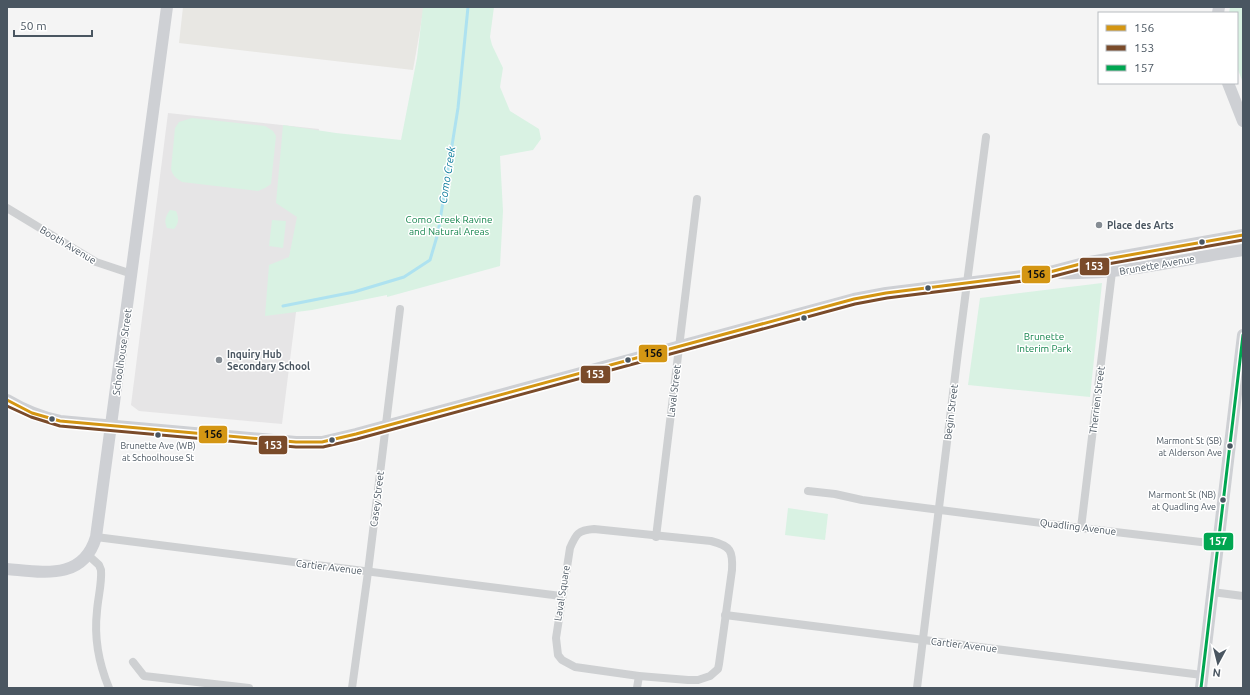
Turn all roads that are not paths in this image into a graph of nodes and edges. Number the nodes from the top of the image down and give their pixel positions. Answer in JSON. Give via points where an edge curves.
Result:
{"nodes":[{"id":1,"x":167,"y":7,"type":"edge"},
{"id":2,"x":1228,"y":84,"type":"edge"},
{"id":3,"x":1243,"y":121,"type":"edge"},
{"id":4,"x":986,"y":137,"type":"dead end"},
{"id":5,"x":697,"y":199,"type":"dead end"},
{"id":6,"x":7,"y":208,"type":"edge"},
{"id":7,"x":1243,"y":235,"type":"edge"},
{"id":8,"x":1243,"y":250,"type":"edge"},
{"id":9,"x":1112,"y":272,"type":"junction"},
{"id":10,"x":1046,"y":273,"type":"junction"},
{"id":11,"x":132,"y":274,"type":"junction"},
{"id":12,"x":967,"y":283,"type":"junction"},
{"id":13,"x":400,"y":309,"type":"dead end"},
{"id":14,"x":1243,"y":335,"type":"edge"},
{"id":15,"x":680,"y":346,"type":"junction"},
{"id":16,"x":7,"y":400,"type":"edge"},
{"id":17,"x":1239,"y":406,"type":"edge"},
{"id":18,"x":112,"y":425,"type":"junction"},
{"id":19,"x":386,"y":426,"type":"junction"},
{"id":20,"x":808,"y":491,"type":"dead end"},
{"id":21,"x":939,"y":509,"type":"junction"},
{"id":22,"x":1081,"y":528,"type":"junction"},
{"id":23,"x":656,"y":536,"type":"junction"},
{"id":24,"x":96,"y":537,"type":"junction"},
{"id":25,"x":1218,"y":544,"type":"junction"},
{"id":26,"x":88,"y":555,"type":"junction"},
{"id":27,"x":7,"y":569,"type":"edge"},
{"id":28,"x":368,"y":572,"type":"junction"},
{"id":29,"x":1212,"y":592,"type":"junction"},
{"id":30,"x":561,"y":596,"type":"junction"},
{"id":31,"x":1243,"y":596,"type":"edge"},
{"id":32,"x":725,"y":615,"type":"junction"},
{"id":33,"x":923,"y":640,"type":"junction"},
{"id":34,"x":133,"y":662,"type":"dead end"},
{"id":35,"x":1202,"y":675,"type":"junction"},
{"id":36,"x":639,"y":676,"type":"junction"},
{"id":37,"x":109,"y":688,"type":"edge"},
{"id":38,"x":249,"y":688,"type":"edge"},
{"id":39,"x":352,"y":688,"type":"edge"},
{"id":40,"x":637,"y":688,"type":"edge"},
{"id":41,"x":917,"y":688,"type":"edge"},
{"id":42,"x":1201,"y":688,"type":"edge"}],
"edges":[{"from":1,"to":11,"type":"main road","name":"Schoolhouse Street"},
{"from":2,"to":3,"type":"main road"},
{"from":4,"to":12,"type":"street","name":"Begin Street"},
{"from":5,"to":15,"type":"street","name":"Laval Street"},
{"from":6,"to":11,"type":"street","name":"Booth Avenue","via":[[96,262]]},
{"from":7,"to":10,"type":"main road","name":"Brunette Avenue","via":[[1084,263]]},
{"from":8,"to":9,"type":"main road","name":"Brunette Avenue"},
{"from":9,"to":10,"type":"main road","name":"Brunette Avenue"},
{"from":9,"to":22,"type":"street","name":"Therrien Street"},
{"from":10,"to":12,"type":"main road","name":"Brunette Avenue"},
{"from":11,"to":18,"type":"main road","name":"Schoolhouse Street"},
{"from":12,"to":15,"type":"main road","name":"Brunette Avenue","via":[[854,299]]},
{"from":12,"to":21,"type":"street","name":"Begin Street"},
{"from":13,"to":19,"type":"street","name":"Casey Street"},
{"from":14,"to":17,"type":"main road"},
{"from":15,"to":19,"type":"main road","name":"Brunette Avenue"},
{"from":15,"to":23,"type":"street","name":"Laval Street"},
{"from":16,"to":18,"type":"main road","name":"Brunette Avenue","via":[[45,418]]},
{"from":17,"to":25,"type":"main road"},
{"from":18,"to":19,"type":"main road","name":"Brunette Avenue","via":[[312,442],[342,438]]},
{"from":18,"to":24,"type":"main road","name":"Schoolhouse Street"},
{"from":19,"to":28,"type":"street","name":"Casey Street"},
{"from":20,"to":21,"type":"street","name":"Quadling Avenue"},
{"from":21,"to":22,"type":"street","name":"Quadling Avenue"},
{"from":21,"to":33,"type":"street","name":"Begin Street"},
{"from":22,"to":25,"type":"street","name":"Quadling Avenue"},
{"from":23,"to":30,"type":"street","name":"Laval Square","via":[[594,530],[579,532],[570,548]]},
{"from":23,"to":32,"type":"street","name":"Laval Square","via":[[721,544],[730,550],[732,570]]},
{"from":24,"to":26,"type":"main road","name":"Schoolhouse Street"},
{"from":24,"to":28,"type":"street","name":"Cartier Avenue"},
{"from":25,"to":29,"type":"main road"},
{"from":26,"to":27,"type":"main road","via":[[76,565],[59,572]]},
{"from":26,"to":37,"type":"street","via":[[102,570],[97,612],[97,643]]},
{"from":28,"to":30,"type":"street","name":"Cartier Avenue"},
{"from":28,"to":39,"type":"street","name":"Casey Street"},
{"from":29,"to":31,"type":"street"},
{"from":29,"to":35,"type":"main road"},
{"from":30,"to":36,"type":"street","name":"Laval Square","via":[[556,643],[558,655],[562,660],[576,667]]},
{"from":32,"to":33,"type":"street","name":"Cartier Avenue"},
{"from":32,"to":36,"type":"street","name":"Laval Square","via":[[718,669],[710,676],[688,680]]},
{"from":33,"to":35,"type":"street","name":"Cartier Avenue"},
{"from":33,"to":41,"type":"street","name":"Begin Street"},
{"from":34,"to":38,"type":"street","via":[[144,676]]},
{"from":35,"to":42,"type":"main road"},
{"from":36,"to":40,"type":"street"}]}
